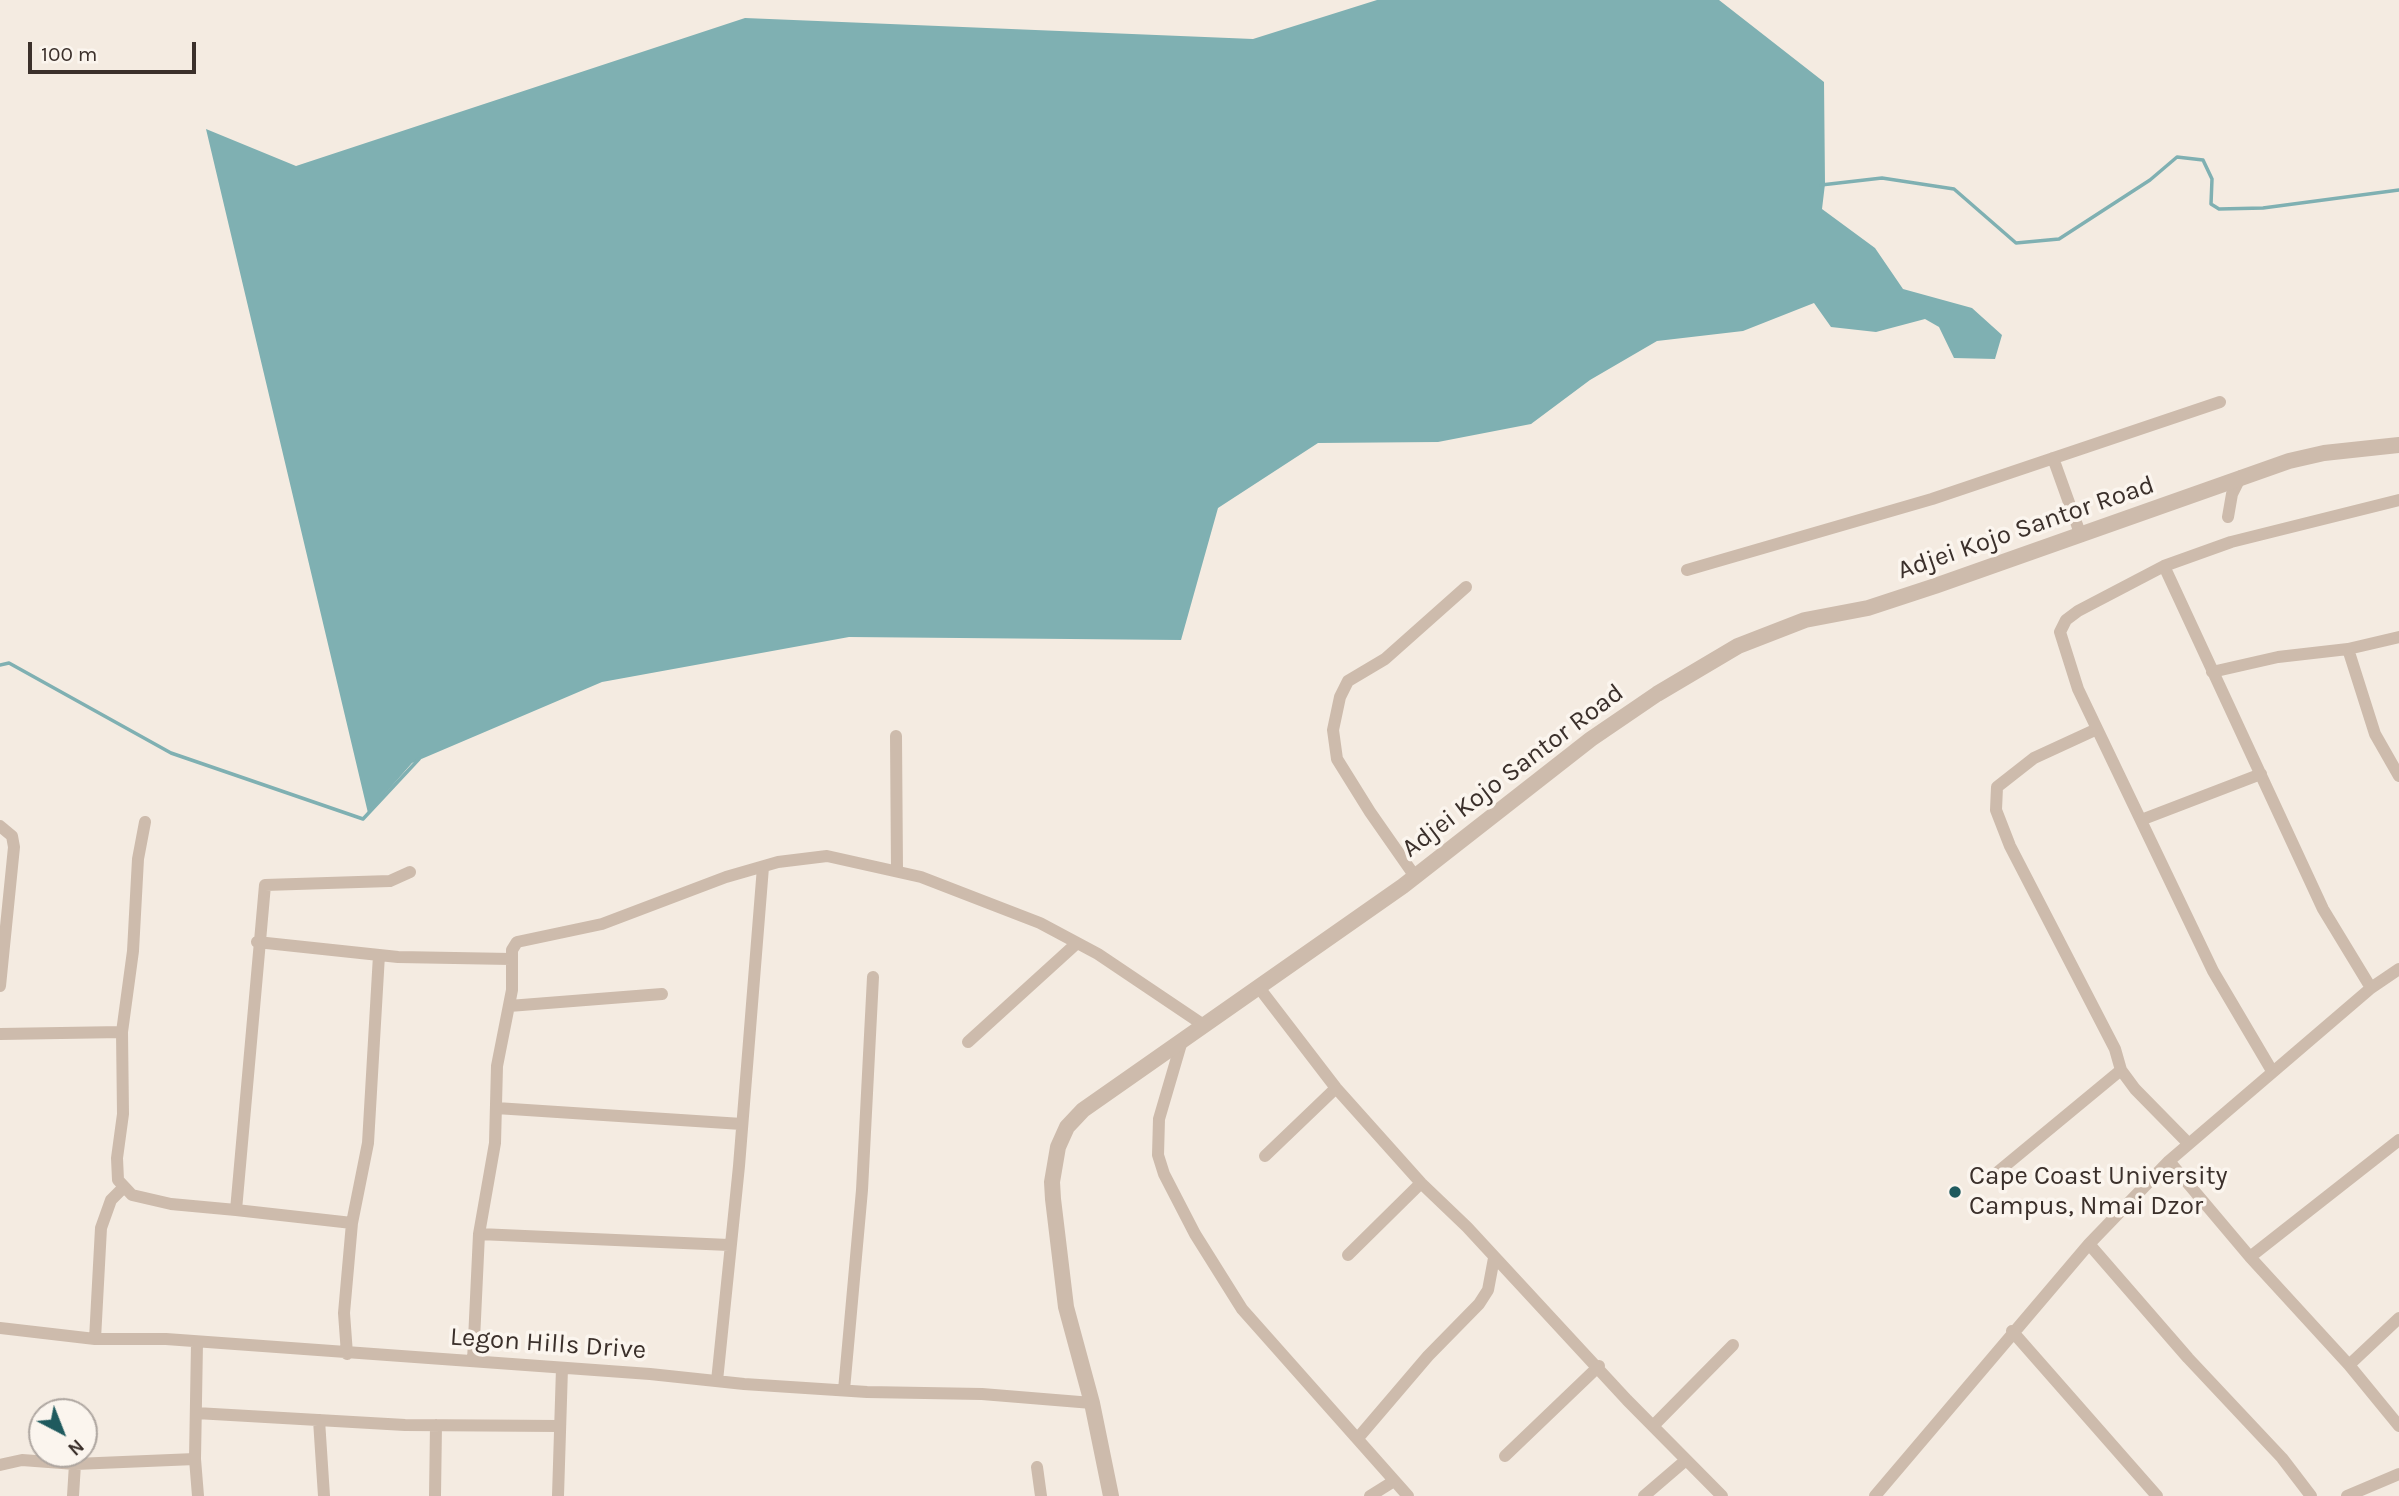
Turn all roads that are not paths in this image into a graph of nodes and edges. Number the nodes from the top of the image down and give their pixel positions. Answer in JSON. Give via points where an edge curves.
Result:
{"nodes":[{"id":1,"x":2220,"y":402,"type":"dead end"},
{"id":2,"x":2399,"y":445,"type":"edge"},
{"id":3,"x":2053,"y":458,"type":"junction"},
{"id":4,"x":2241,"y":476,"type":"junction"},
{"id":5,"x":2399,"y":500,"type":"edge"},
{"id":6,"x":2228,"y":517,"type":"dead end"},
{"id":7,"x":2081,"y":536,"type":"junction"},
{"id":8,"x":2164,"y":566,"type":"junction"},
{"id":9,"x":1687,"y":570,"type":"dead end"},
{"id":10,"x":1466,"y":587,"type":"dead end"},
{"id":11,"x":2399,"y":637,"type":"edge"},
{"id":12,"x":2348,"y":649,"type":"junction"},
{"id":13,"x":2212,"y":672,"type":"junction"},
{"id":14,"x":2097,"y":729,"type":"junction"},
{"id":15,"x":896,"y":737,"type":"dead end"},
{"id":16,"x":2262,"y":774,"type":"junction"},
{"id":17,"x":2399,"y":776,"type":"edge"},
{"id":18,"x":2141,"y":820,"type":"junction"},
{"id":19,"x":145,"y":822,"type":"dead end"},
{"id":20,"x":0,"y":826,"type":"edge"},
{"id":21,"x":763,"y":867,"type":"junction"},
{"id":22,"x":897,"y":870,"type":"junction"},
{"id":23,"x":410,"y":872,"type":"dead end"},
{"id":24,"x":1414,"y":875,"type":"junction"},
{"id":25,"x":257,"y":942,"type":"junction"},
{"id":26,"x":1077,"y":943,"type":"junction"},
{"id":27,"x":379,"y":955,"type":"junction"},
{"id":28,"x":511,"y":959,"type":"junction"},
{"id":29,"x":2399,"y":969,"type":"edge"},
{"id":30,"x":873,"y":977,"type":"dead end"},
{"id":31,"x":0,"y":986,"type":"edge"},
{"id":32,"x":2371,"y":988,"type":"junction"},
{"id":33,"x":1260,"y":989,"type":"junction"},
{"id":34,"x":662,"y":994,"type":"dead end"},
{"id":35,"x":509,"y":1006,"type":"junction"},
{"id":36,"x":1205,"y":1026,"type":"junction"},
{"id":37,"x":122,"y":1032,"type":"junction"},
{"id":38,"x":0,"y":1034,"type":"edge"},
{"id":39,"x":968,"y":1042,"type":"dead end"},
{"id":40,"x":1181,"y":1044,"type":"junction"},
{"id":41,"x":2121,"y":1070,"type":"junction"},
{"id":42,"x":2272,"y":1071,"type":"junction"},
{"id":43,"x":1336,"y":1088,"type":"junction"},
{"id":44,"x":496,"y":1108,"type":"junction"},
{"id":45,"x":742,"y":1124,"type":"junction"},
{"id":46,"x":2399,"y":1140,"type":"edge"},
{"id":47,"x":2188,"y":1143,"type":"junction"},
{"id":48,"x":1265,"y":1156,"type":"dead end"},
{"id":49,"x":2169,"y":1161,"type":"junction"},
{"id":50,"x":1994,"y":1175,"type":"dead end"},
{"id":51,"x":1421,"y":1183,"type":"junction"},
{"id":52,"x":123,"y":1188,"type":"junction"},
{"id":53,"x":236,"y":1210,"type":"junction"},
{"id":54,"x":352,"y":1223,"type":"junction"},
{"id":55,"x":480,"y":1234,"type":"junction"},
{"id":56,"x":2089,"y":1244,"type":"junction"},
{"id":57,"x":729,"y":1245,"type":"junction"},
{"id":58,"x":1348,"y":1255,"type":"dead end"},
{"id":59,"x":2250,"y":1257,"type":"junction"},
{"id":60,"x":1494,"y":1258,"type":"junction"},
{"id":61,"x":2399,"y":1318,"type":"edge"},
{"id":62,"x":0,"y":1328,"type":"edge"},
{"id":63,"x":2012,"y":1331,"type":"junction"},
{"id":64,"x":95,"y":1339,"type":"junction"},
{"id":65,"x":197,"y":1343,"type":"junction"},
{"id":66,"x":1733,"y":1345,"type":"dead end"},
{"id":67,"x":347,"y":1354,"type":"junction"},
{"id":68,"x":473,"y":1361,"type":"junction"},
{"id":69,"x":2349,"y":1365,"type":"junction"},
{"id":70,"x":1599,"y":1366,"type":"junction"},
{"id":71,"x":562,"y":1368,"type":"junction"},
{"id":72,"x":717,"y":1381,"type":"junction"},
{"id":73,"x":844,"y":1390,"type":"junction"},
{"id":74,"x":1092,"y":1404,"type":"junction"},
{"id":75,"x":196,"y":1413,"type":"junction"},
{"id":76,"x":319,"y":1420,"type":"junction"},
{"id":77,"x":436,"y":1425,"type":"junction"},
{"id":78,"x":559,"y":1426,"type":"junction"},
{"id":79,"x":1653,"y":1426,"type":"junction"},
{"id":80,"x":2399,"y":1426,"type":"edge"},
{"id":81,"x":1358,"y":1438,"type":"junction"},
{"id":82,"x":1505,"y":1457,"type":"dead end"},
{"id":83,"x":195,"y":1459,"type":"junction"},
{"id":84,"x":28,"y":1460,"type":"edge"},
{"id":85,"x":1686,"y":1460,"type":"junction"},
{"id":86,"x":98,"y":1463,"type":"edge"},
{"id":87,"x":0,"y":1465,"type":"edge"},
{"id":88,"x":1037,"y":1467,"type":"dead end"},
{"id":89,"x":75,"y":1468,"type":"edge"},
{"id":90,"x":2399,"y":1474,"type":"edge"},
{"id":91,"x":1394,"y":1481,"type":"junction"},
{"id":92,"x":73,"y":1496,"type":"edge"},
{"id":93,"x":198,"y":1496,"type":"edge"},
{"id":94,"x":324,"y":1496,"type":"edge"},
{"id":95,"x":435,"y":1496,"type":"edge"},
{"id":96,"x":558,"y":1496,"type":"edge"},
{"id":97,"x":1041,"y":1496,"type":"edge"},
{"id":98,"x":1111,"y":1496,"type":"edge"},
{"id":99,"x":1370,"y":1496,"type":"edge"},
{"id":100,"x":1408,"y":1496,"type":"edge"},
{"id":101,"x":1644,"y":1496,"type":"edge"},
{"id":102,"x":1721,"y":1496,"type":"edge"},
{"id":103,"x":1875,"y":1496,"type":"edge"},
{"id":104,"x":2157,"y":1496,"type":"edge"},
{"id":105,"x":2311,"y":1496,"type":"edge"},
{"id":106,"x":2347,"y":1496,"type":"edge"}],
"edges":[{"from":1,"to":3,"type":"street"},
{"from":2,"to":4,"type":"street","name":"Adjei Kojo Santor Road","via":[[2306,456]]},
{"from":3,"to":7,"type":"street"},
{"from":3,"to":9,"type":"street","via":[[1932,499]]},
{"from":4,"to":6,"type":"street"},
{"from":4,"to":7,"type":"street","name":"Adjei Kojo Santor Road"},
{"from":5,"to":8,"type":"street","via":[[2231,542]]},
{"from":7,"to":24,"type":"street","name":"Adjei Kojo Santor Road","via":[[1868,608],[1805,620],[1738,646],[1591,739]]},
{"from":8,"to":13,"type":"street"},
{"from":8,"to":14,"type":"street","via":[[2078,611],[2060,632]]},
{"from":10,"to":24,"type":"street","via":[[1390,655],[1348,681],[1333,730],[1337,759]]},
{"from":11,"to":12,"type":"street"},
{"from":12,"to":13,"type":"street","via":[[2278,657]]},
{"from":12,"to":17,"type":"street","via":[[2375,734]]},
{"from":13,"to":16,"type":"street"},
{"from":14,"to":18,"type":"street"},
{"from":14,"to":41,"type":"street","via":[[2034,758],[1997,787],[1996,810],[2010,846],[2115,1049]]},
{"from":15,"to":22,"type":"street"},
{"from":16,"to":18,"type":"street"},
{"from":16,"to":32,"type":"street","via":[[2323,909]]},
{"from":18,"to":42,"type":"street","via":[[2213,971]]},
{"from":19,"to":37,"type":"street"},
{"from":20,"to":31,"type":"street","via":[[12,836],[14,847]]},
{"from":21,"to":22,"type":"street","via":[[827,856]]},
{"from":21,"to":28,"type":"street","via":[[602,924],[517,942]]},
{"from":21,"to":45,"type":"street"},
{"from":22,"to":26,"type":"street","via":[[1040,923]]},
{"from":23,"to":25,"type":"street","via":[[390,881],[265,885]]},
{"from":24,"to":33,"type":"street","name":"Adjei Kojo Santor Road"},
{"from":25,"to":27,"type":"street"},
{"from":25,"to":53,"type":"street"},
{"from":26,"to":36,"type":"street"},
{"from":26,"to":39,"type":"street"},
{"from":27,"to":28,"type":"street"},
{"from":27,"to":54,"type":"street","via":[[368,1143]]},
{"from":28,"to":35,"type":"street","via":[[514,979]]},
{"from":29,"to":32,"type":"street"},
{"from":30,"to":73,"type":"street","via":[[862,1190]]},
{"from":32,"to":42,"type":"street"},
{"from":33,"to":36,"type":"street","name":"Adjei Kojo Santor Road"},
{"from":33,"to":43,"type":"street"},
{"from":34,"to":35,"type":"street"},
{"from":35,"to":44,"type":"street","via":[[497,1066]]},
{"from":36,"to":40,"type":"street","name":"Adjei Kojo Santor Road"},
{"from":37,"to":38,"type":"street"},
{"from":37,"to":52,"type":"street","via":[[123,1114],[116,1171]]},
{"from":40,"to":74,"type":"street","name":"Adjei Kojo Santor Road","via":[[1083,1110],[1058,1147],[1052,1182],[1062,1283]]},
{"from":40,"to":81,"type":"street","via":[[1159,1119],[1158,1155],[1164,1174],[1242,1309]]},
{"from":41,"to":47,"type":"street"},
{"from":41,"to":50,"type":"street"},
{"from":42,"to":47,"type":"street"},
{"from":43,"to":48,"type":"street"},
{"from":43,"to":51,"type":"street"},
{"from":44,"to":45,"type":"street"},
{"from":44,"to":55,"type":"street"},
{"from":45,"to":57,"type":"street"},
{"from":46,"to":59,"type":"street"},
{"from":47,"to":49,"type":"street"},
{"from":49,"to":56,"type":"street"},
{"from":49,"to":59,"type":"street"},
{"from":51,"to":58,"type":"street"},
{"from":51,"to":60,"type":"street"},
{"from":52,"to":53,"type":"street","via":[[160,1202]]},
{"from":52,"to":64,"type":"street","via":[[111,1200],[101,1228]]},
{"from":53,"to":54,"type":"street"},
{"from":54,"to":67,"type":"street","via":[[344,1313]]},
{"from":55,"to":57,"type":"street"},
{"from":55,"to":68,"type":"street"},
{"from":56,"to":63,"type":"street"},
{"from":56,"to":105,"type":"street"},
{"from":57,"to":72,"type":"street"},
{"from":59,"to":69,"type":"street"},
{"from":60,"to":70,"type":"street"},
{"from":60,"to":81,"type":"street","via":[[1488,1290],[1479,1304],[1410,1375]]},
{"from":61,"to":69,"type":"street"},
{"from":62,"to":64,"type":"street","name":"Legon Hills Drive"},
{"from":63,"to":103,"type":"street"},
{"from":63,"to":104,"type":"street"},
{"from":64,"to":65,"type":"street","name":"Legon Hills Drive"},
{"from":65,"to":67,"type":"street","name":"Legon Hills Drive"},
{"from":65,"to":75,"type":"street"},
{"from":66,"to":79,"type":"street"},
{"from":67,"to":68,"type":"street","name":"Legon Hills Drive"},
{"from":68,"to":71,"type":"street","name":"Legon Hills Drive"},
{"from":69,"to":80,"type":"street"},
{"from":70,"to":79,"type":"street"},
{"from":70,"to":82,"type":"street"},
{"from":71,"to":72,"type":"street","name":"Legon Hills Drive"},
{"from":71,"to":78,"type":"street"},
{"from":72,"to":73,"type":"street","name":"Legon Hills Drive"},
{"from":73,"to":74,"type":"street","name":"Legon Hills Drive","via":[[982,1394]]},
{"from":74,"to":98,"type":"street","name":"Adjei Kojo Santor Road"},
{"from":75,"to":76,"type":"street"},
{"from":75,"to":83,"type":"street"},
{"from":76,"to":77,"type":"street"},
{"from":76,"to":94,"type":"street"},
{"from":77,"to":78,"type":"street"},
{"from":77,"to":95,"type":"street"},
{"from":78,"to":96,"type":"street"},
{"from":79,"to":85,"type":"street"},
{"from":81,"to":91,"type":"street"},
{"from":83,"to":86,"type":"street"},
{"from":83,"to":93,"type":"street"},
{"from":84,"to":87,"type":"street"},
{"from":85,"to":101,"type":"street"},
{"from":85,"to":102,"type":"street"},
{"from":88,"to":97,"type":"street"},
{"from":89,"to":92,"type":"street"},
{"from":90,"to":106,"type":"street"},
{"from":91,"to":99,"type":"street"},
{"from":91,"to":100,"type":"street"}]}
